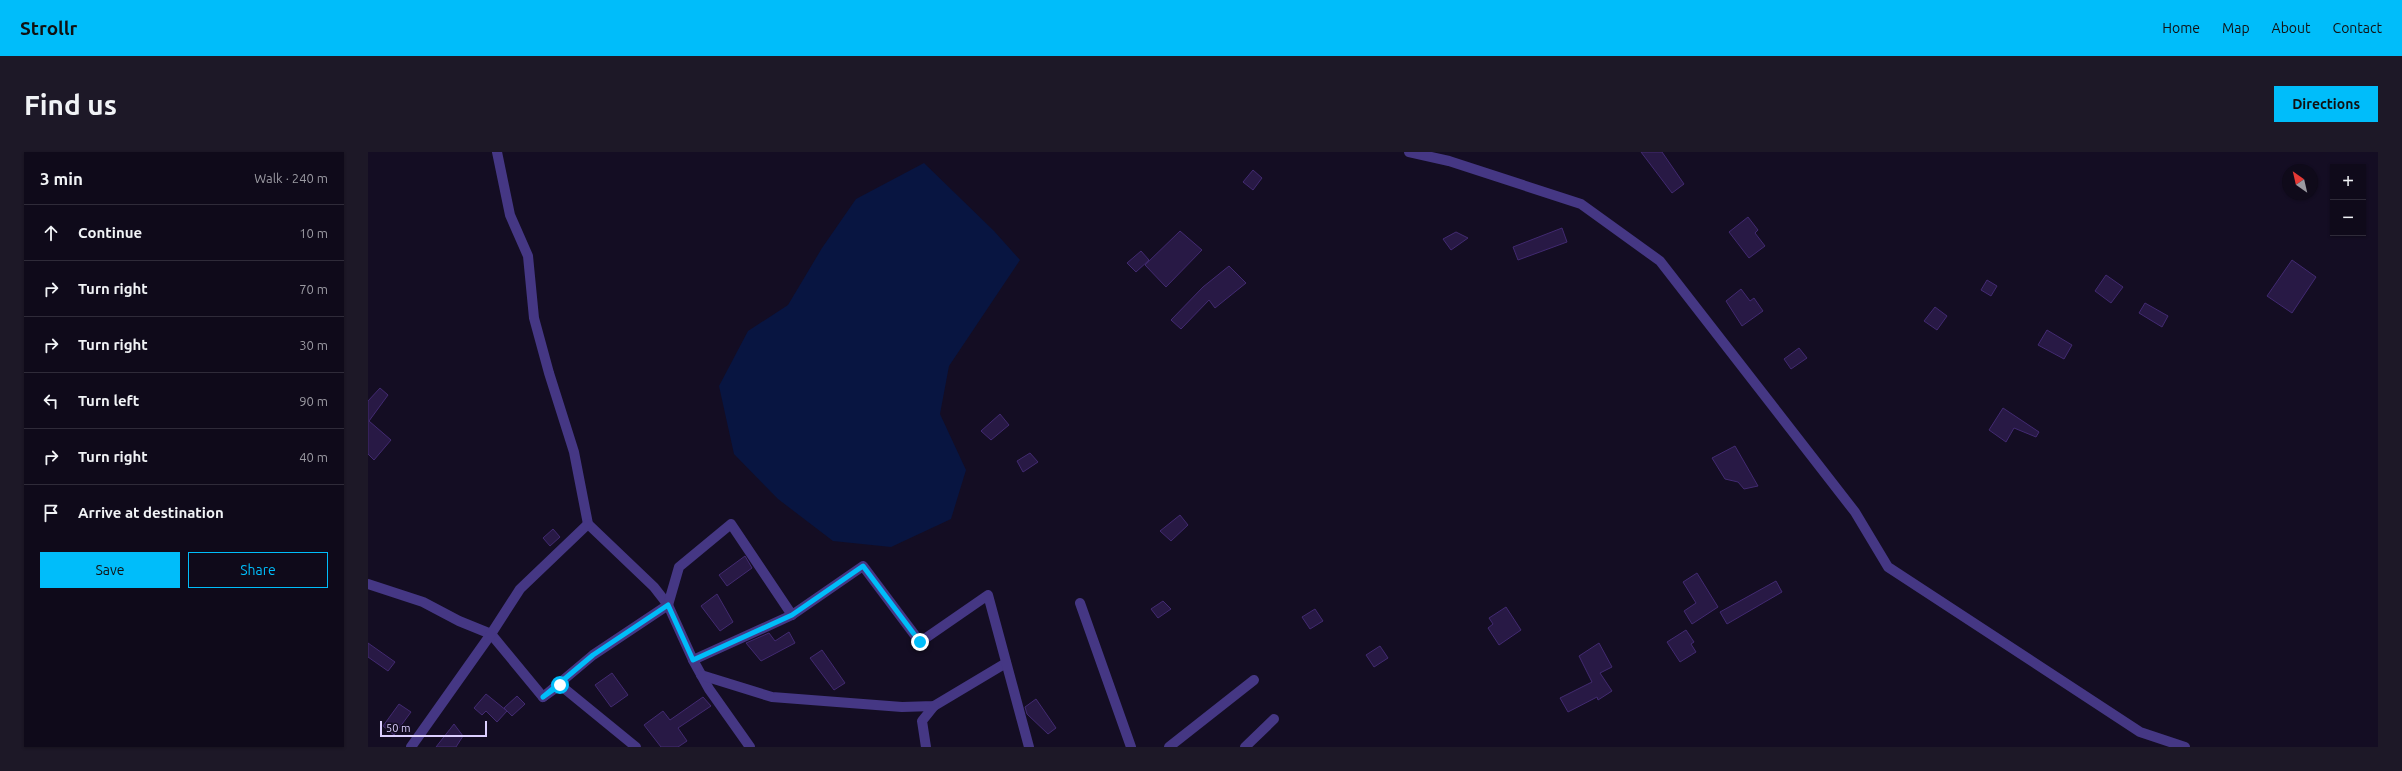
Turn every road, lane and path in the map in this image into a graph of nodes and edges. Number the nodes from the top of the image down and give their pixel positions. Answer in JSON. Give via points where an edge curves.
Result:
{"nodes":[{"id":1,"x":497,"y":152,"type":"edge"},
{"id":2,"x":1409,"y":152,"type":"edge"},
{"id":3,"x":588,"y":524,"type":"junction"},
{"id":4,"x":368,"y":584,"type":"edge"},
{"id":5,"x":1080,"y":603,"type":"dead end"},
{"id":6,"x":668,"y":605,"type":"junction"},
{"id":7,"x":792,"y":615,"type":"junction"},
{"id":8,"x":491,"y":634,"type":"junction"},
{"id":9,"x":693,"y":660,"type":"junction"},
{"id":10,"x":1006,"y":663,"type":"junction"},
{"id":11,"x":701,"y":675,"type":"junction"},
{"id":12,"x":1254,"y":680,"type":"dead end"},
{"id":13,"x":543,"y":697,"type":"junction"},
{"id":14,"x":934,"y":706,"type":"junction"},
{"id":15,"x":1274,"y":719,"type":"dead end"},
{"id":16,"x":411,"y":747,"type":"edge"},
{"id":17,"x":636,"y":747,"type":"edge"},
{"id":18,"x":750,"y":747,"type":"edge"},
{"id":19,"x":926,"y":747,"type":"edge"},
{"id":20,"x":1029,"y":747,"type":"edge"},
{"id":21,"x":1131,"y":747,"type":"edge"},
{"id":22,"x":1169,"y":747,"type":"edge"},
{"id":23,"x":1245,"y":747,"type":"edge"},
{"id":24,"x":2185,"y":747,"type":"edge"}],
"edges":[{"from":1,"to":3,"type":"street","via":[[510,215],[528,256],[534,318],[574,452]]},
{"from":2,"to":24,"type":"street","via":[[1449,161],[1581,204],[1660,261],[1855,512],[1888,567],[2140,732]]},
{"from":3,"to":6,"type":"street","via":[[654,587]]},
{"from":3,"to":8,"type":"street","via":[[520,589]]},
{"from":4,"to":8,"type":"street","via":[[423,602]]},
{"from":5,"to":21,"type":"street"},
{"from":6,"to":7,"type":"street","via":[[679,566],[731,524]]},
{"from":6,"to":9,"type":"street"},
{"from":6,"to":13,"type":"street","via":[[593,655]]},
{"from":7,"to":9,"type":"street"},
{"from":7,"to":10,"type":"street","via":[[863,566],[920,642],[988,595]]},
{"from":8,"to":13,"type":"street"},
{"from":8,"to":16,"type":"street"},
{"from":9,"to":11,"type":"street"},
{"from":10,"to":14,"type":"street"},
{"from":10,"to":20,"type":"street"},
{"from":11,"to":14,"type":"street","via":[[772,697],[902,707]]},
{"from":11,"to":18,"type":"street"},
{"from":12,"to":22,"type":"street"},
{"from":13,"to":17,"type":"street","via":[[560,685]]},
{"from":14,"to":19,"type":"street","via":[[922,721]]},
{"from":15,"to":23,"type":"street"}]}
